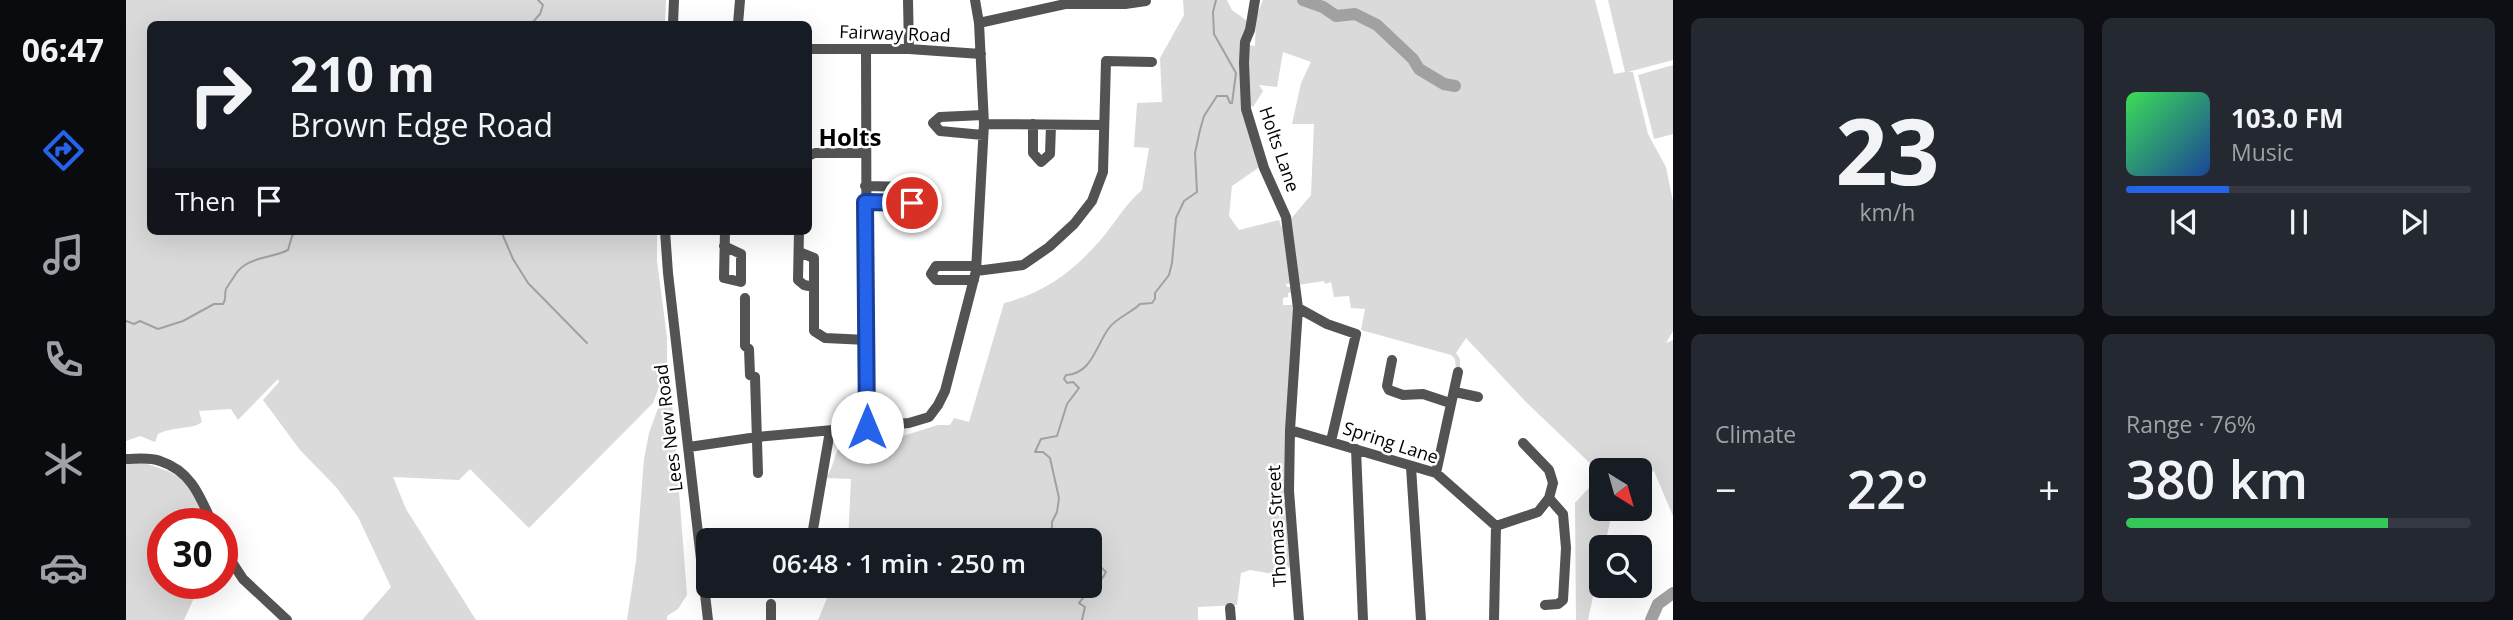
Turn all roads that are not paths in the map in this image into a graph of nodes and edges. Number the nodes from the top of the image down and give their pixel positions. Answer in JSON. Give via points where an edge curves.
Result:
{"nodes":[{"id":1,"x":674,"y":0,"type":"edge"},
{"id":2,"x":740,"y":0,"type":"edge"},
{"id":3,"x":908,"y":0,"type":"edge"},
{"id":4,"x":975,"y":0,"type":"edge"},
{"id":5,"x":1255,"y":0,"type":"edge"},
{"id":6,"x":1139,"y":1,"type":"edge"},
{"id":7,"x":673,"y":21,"type":"edge"},
{"id":8,"x":738,"y":21,"type":"edge"},
{"id":9,"x":979,"y":23,"type":"junction"},
{"id":10,"x":812,"y":49,"type":"edge"},
{"id":11,"x":866,"y":49,"type":"junction"},
{"id":12,"x":909,"y":49,"type":"junction"},
{"id":13,"x":981,"y":54,"type":"junction"},
{"id":14,"x":1152,"y":62,"type":"dead end"},
{"id":15,"x":983,"y":124,"type":"junction"},
{"id":16,"x":1033,"y":124,"type":"junction"},
{"id":17,"x":1051,"y":125,"type":"junction"},
{"id":18,"x":1104,"y":125,"type":"junction"},
{"id":19,"x":866,"y":153,"type":"junction"},
{"id":20,"x":812,"y":154,"type":"edge"},
{"id":21,"x":865,"y":186,"type":"junction"},
{"id":22,"x":865,"y":202,"type":"junction"},
{"id":23,"x":665,"y":235,"type":"edge"},
{"id":24,"x":725,"y":235,"type":"edge"},
{"id":25,"x":799,"y":235,"type":"edge"},
{"id":26,"x":724,"y":246,"type":"dead end"},
{"id":27,"x":975,"y":273,"type":"junction"},
{"id":28,"x":745,"y":298,"type":"dead end"},
{"id":29,"x":1298,"y":308,"type":"junction"},
{"id":30,"x":867,"y":340,"type":"junction"},
{"id":31,"x":1392,"y":359,"type":"dead end"},
{"id":32,"x":1458,"y":372,"type":"dead end"},
{"id":33,"x":1455,"y":392,"type":"junction"},
{"id":34,"x":1478,"y":397,"type":"dead end"},
{"id":35,"x":1450,"y":403,"type":"junction"},
{"id":36,"x":867,"y":427,"type":"junction"},
{"id":37,"x":1290,"y":430,"type":"junction"},
{"id":38,"x":830,"y":431,"type":"junction"},
{"id":39,"x":757,"y":437,"type":"junction"},
{"id":40,"x":1331,"y":442,"type":"junction"},
{"id":41,"x":1523,"y":443,"type":"dead end"},
{"id":42,"x":689,"y":447,"type":"junction"},
{"id":43,"x":1356,"y":449,"type":"junction"},
{"id":44,"x":126,"y":459,"type":"edge"},
{"id":45,"x":1411,"y":467,"type":"junction"},
{"id":46,"x":758,"y":473,"type":"dead end"},
{"id":47,"x":1436,"y":473,"type":"junction"},
{"id":48,"x":1549,"y":498,"type":"junction"},
{"id":49,"x":205,"y":508,"type":"edge"},
{"id":50,"x":1496,"y":526,"type":"junction"},
{"id":51,"x":813,"y":528,"type":"edge"},
{"id":52,"x":238,"y":571,"type":"edge"},
{"id":53,"x":771,"y":604,"type":"dead end"},
{"id":54,"x":1545,"y":605,"type":"dead end"},
{"id":55,"x":1230,"y":608,"type":"dead end"},
{"id":56,"x":287,"y":620,"type":"edge"},
{"id":57,"x":708,"y":620,"type":"edge"},
{"id":58,"x":771,"y":620,"type":"edge"},
{"id":59,"x":1231,"y":620,"type":"edge"},
{"id":60,"x":1299,"y":620,"type":"edge"},
{"id":61,"x":1363,"y":620,"type":"edge"},
{"id":62,"x":1421,"y":620,"type":"edge"},
{"id":63,"x":1494,"y":620,"type":"edge"}],
"edges":[{"from":1,"to":7,"type":"street"},
{"from":2,"to":8,"type":"street"},
{"from":3,"to":12,"type":"street"},
{"from":4,"to":9,"type":"street"},
{"from":5,"to":29,"type":"street","name":"Holts Lane","via":[[1244,52],[1246,109],[1264,168],[1286,217]]},
{"from":6,"to":9,"type":"street","via":[[1065,4]]},
{"from":9,"to":13,"type":"street"},
{"from":10,"to":11,"type":"street","name":"Fairway Road"},
{"from":11,"to":12,"type":"street","name":"Fairway Road"},
{"from":11,"to":19,"type":"street"},
{"from":12,"to":13,"type":"street","name":"Fairway Road"},
{"from":13,"to":15,"type":"street"},
{"from":14,"to":18,"type":"street","via":[[1106,61]]},
{"from":15,"to":16,"type":"street"},
{"from":15,"to":27,"type":"street"},
{"from":16,"to":17,"type":"street"},
{"from":16,"to":17,"type":"street","via":[[1032,153],[1041,162],[1050,154]]},
{"from":17,"to":18,"type":"street"},
{"from":18,"to":27,"type":"street","via":[[1103,172],[1092,201],[1074,224],[1023,265]]},
{"from":19,"to":20,"type":"street"},
{"from":19,"to":21,"type":"street"},
{"from":21,"to":22,"type":"street"},
{"from":21,"to":22,"type":"street","via":[[913,187],[912,203]]},
{"from":22,"to":30,"type":"street"},
{"from":23,"to":42,"type":"street","name":"Lees New Road"},
{"from":24,"to":26,"type":"street"},
{"from":25,"to":30,"type":"street","via":[[798,280],[814,287],[814,331],[825,338]]},
{"from":27,"to":36,"type":"street","via":[[953,364],[934,412],[919,421]]},
{"from":28,"to":39,"type":"street","via":[[745,346],[750,375],[755,377]]},
{"from":29,"to":37,"type":"street","name":"Holts Lane"},
{"from":29,"to":40,"type":"street","via":[[1356,334]]},
{"from":30,"to":36,"type":"street"},
{"from":31,"to":35,"type":"street","via":[[1389,390]]},
{"from":32,"to":33,"type":"street"},
{"from":33,"to":34,"type":"street"},
{"from":33,"to":35,"type":"street"},
{"from":35,"to":47,"type":"street"},
{"from":36,"to":38,"type":"street"},
{"from":37,"to":40,"type":"street","name":"Spring Lane"},
{"from":37,"to":60,"type":"street","name":"Thomas Street","via":[[1289,491]]},
{"from":38,"to":39,"type":"street"},
{"from":38,"to":51,"type":"street"},
{"from":39,"to":42,"type":"street"},
{"from":39,"to":46,"type":"street"},
{"from":40,"to":43,"type":"street","name":"Spring Lane"},
{"from":41,"to":48,"type":"street","via":[[1549,470],[1553,483]]},
{"from":42,"to":57,"type":"street","name":"Lees New Road"},
{"from":43,"to":45,"type":"street","name":"Spring Lane"},
{"from":43,"to":61,"type":"street"},
{"from":44,"to":49,"type":"street","via":[[159,460],[186,475]]},
{"from":45,"to":47,"type":"street","name":"Spring Lane"},
{"from":45,"to":62,"type":"street"},
{"from":47,"to":50,"type":"street","name":"Spring Lane"},
{"from":48,"to":50,"type":"street","via":[[1538,512]]},
{"from":48,"to":54,"type":"street","via":[[1563,514],[1566,548],[1563,600]]},
{"from":50,"to":63,"type":"street"},
{"from":52,"to":56,"type":"street"},
{"from":53,"to":58,"type":"street"},
{"from":55,"to":59,"type":"street"}]}
